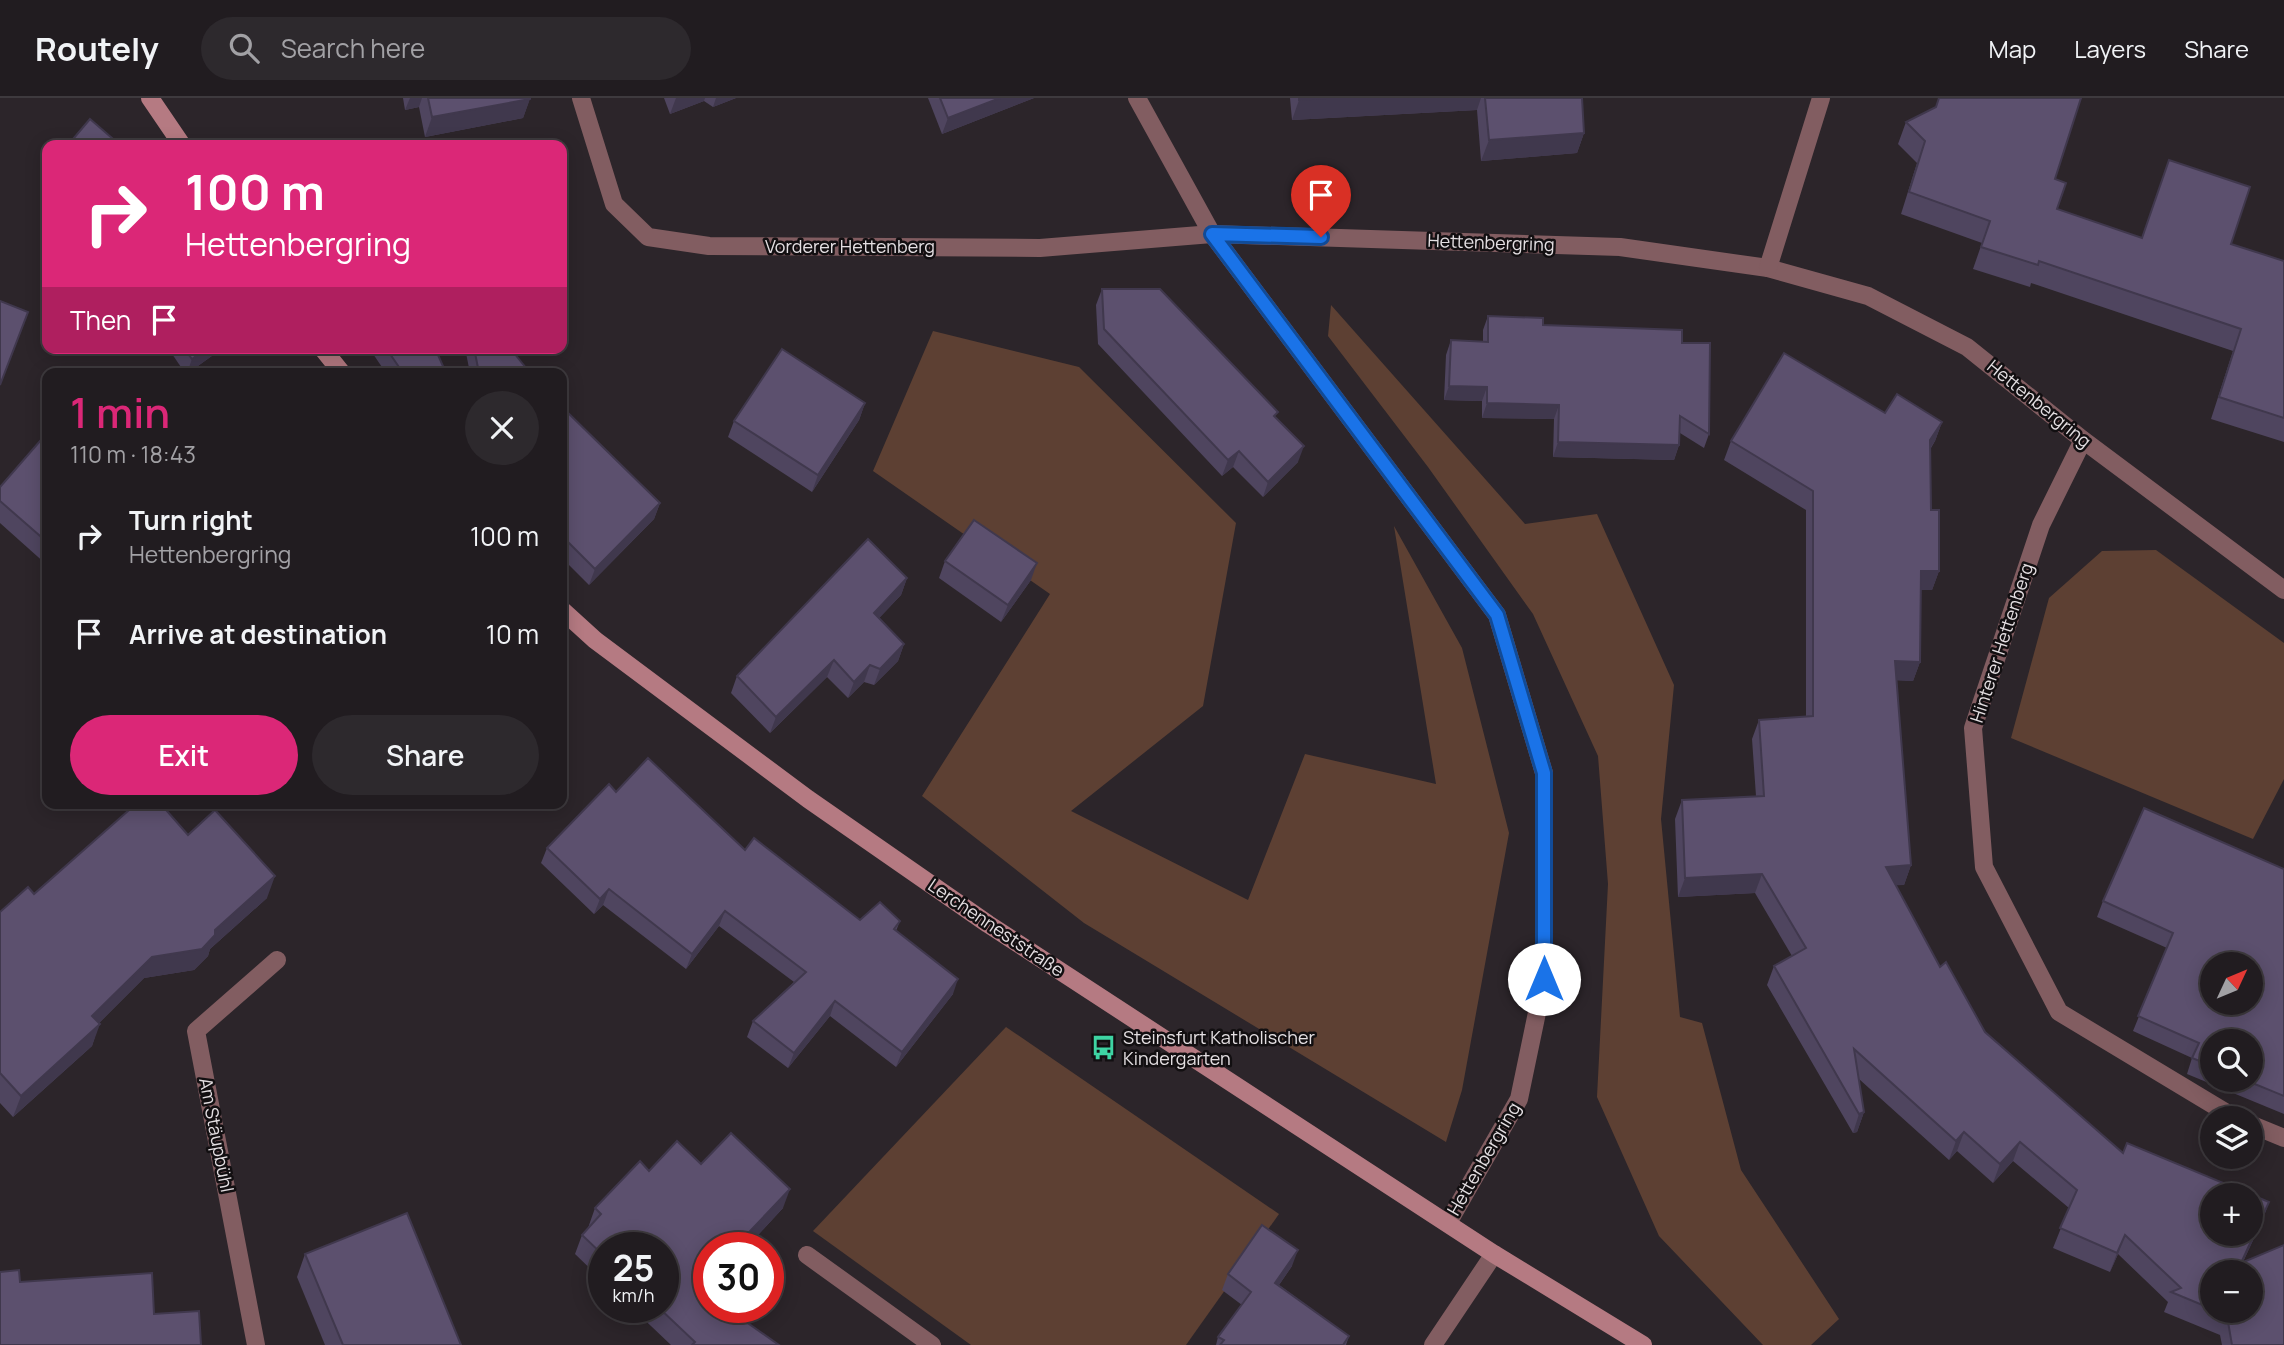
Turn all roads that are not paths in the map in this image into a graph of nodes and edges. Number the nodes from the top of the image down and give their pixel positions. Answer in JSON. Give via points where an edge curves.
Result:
{"nodes":[{"id":1,"x":150,"y":98,"type":"edge"},
{"id":2,"x":581,"y":98,"type":"edge"},
{"id":3,"x":1137,"y":98,"type":"edge"},
{"id":4,"x":1821,"y":98,"type":"edge"},
{"id":5,"x":179,"y":140,"type":"edge"},
{"id":6,"x":1212,"y":234,"type":"junction"},
{"id":7,"x":1768,"y":268,"type":"junction"},
{"id":8,"x":327,"y":354,"type":"edge"},
{"id":9,"x":338,"y":368,"type":"edge"},
{"id":10,"x":2083,"y":440,"type":"junction"},
{"id":11,"x":2284,"y":590,"type":"edge"},
{"id":12,"x":567,"y":615,"type":"edge"},
{"id":13,"x":277,"y":960,"type":"dead end"},
{"id":14,"x":2215,"y":1106,"type":"edge"},
{"id":15,"x":2263,"y":1129,"type":"edge"},
{"id":16,"x":2284,"y":1138,"type":"edge"},
{"id":17,"x":1448,"y":1223,"type":"junction"},
{"id":18,"x":1494,"y":1254,"type":"junction"},
{"id":19,"x":807,"y":1255,"type":"dead end"},
{"id":20,"x":256,"y":1345,"type":"edge"},
{"id":21,"x":932,"y":1345,"type":"edge"},
{"id":22,"x":1433,"y":1345,"type":"edge"},
{"id":23,"x":1643,"y":1345,"type":"edge"}],
"edges":[{"from":1,"to":5,"type":"street"},
{"from":2,"to":6,"type":"street","name":"Vorderer Hettenberg","via":[[614,204],[648,237],[709,246],[1040,248]]},
{"from":3,"to":6,"type":"street","name":"Hettenbergring"},
{"from":4,"to":7,"type":"street"},
{"from":6,"to":7,"type":"street","name":"Hettenbergring","via":[[1620,247]]},
{"from":6,"to":17,"type":"street","name":"Hettenbergring","via":[[1497,615],[1544,773],[1544,979],[1520,1099]]},
{"from":7,"to":10,"type":"street","name":"Hettenbergring","via":[[1868,296],[1967,346]]},
{"from":8,"to":9,"type":"street"},
{"from":10,"to":11,"type":"street","name":"Hettenbergring"},
{"from":10,"to":14,"type":"street","name":"Hinterer Hettenberg","via":[[2041,525],[1973,728],[1984,867],[2059,1012]]},
{"from":12,"to":17,"type":"street","name":"Lerchenneststraße","via":[[594,640],[796,791],[976,916]]},
{"from":13,"to":20,"type":"street","name":"Am Stäupbühl","via":[[196,1031]]},
{"from":15,"to":16,"type":"street"},
{"from":17,"to":18,"type":"street","name":"Lerchenneststraße"},
{"from":18,"to":22,"type":"street"},
{"from":18,"to":23,"type":"street","name":"Lerchenneststraße"},
{"from":19,"to":21,"type":"street"}]}
